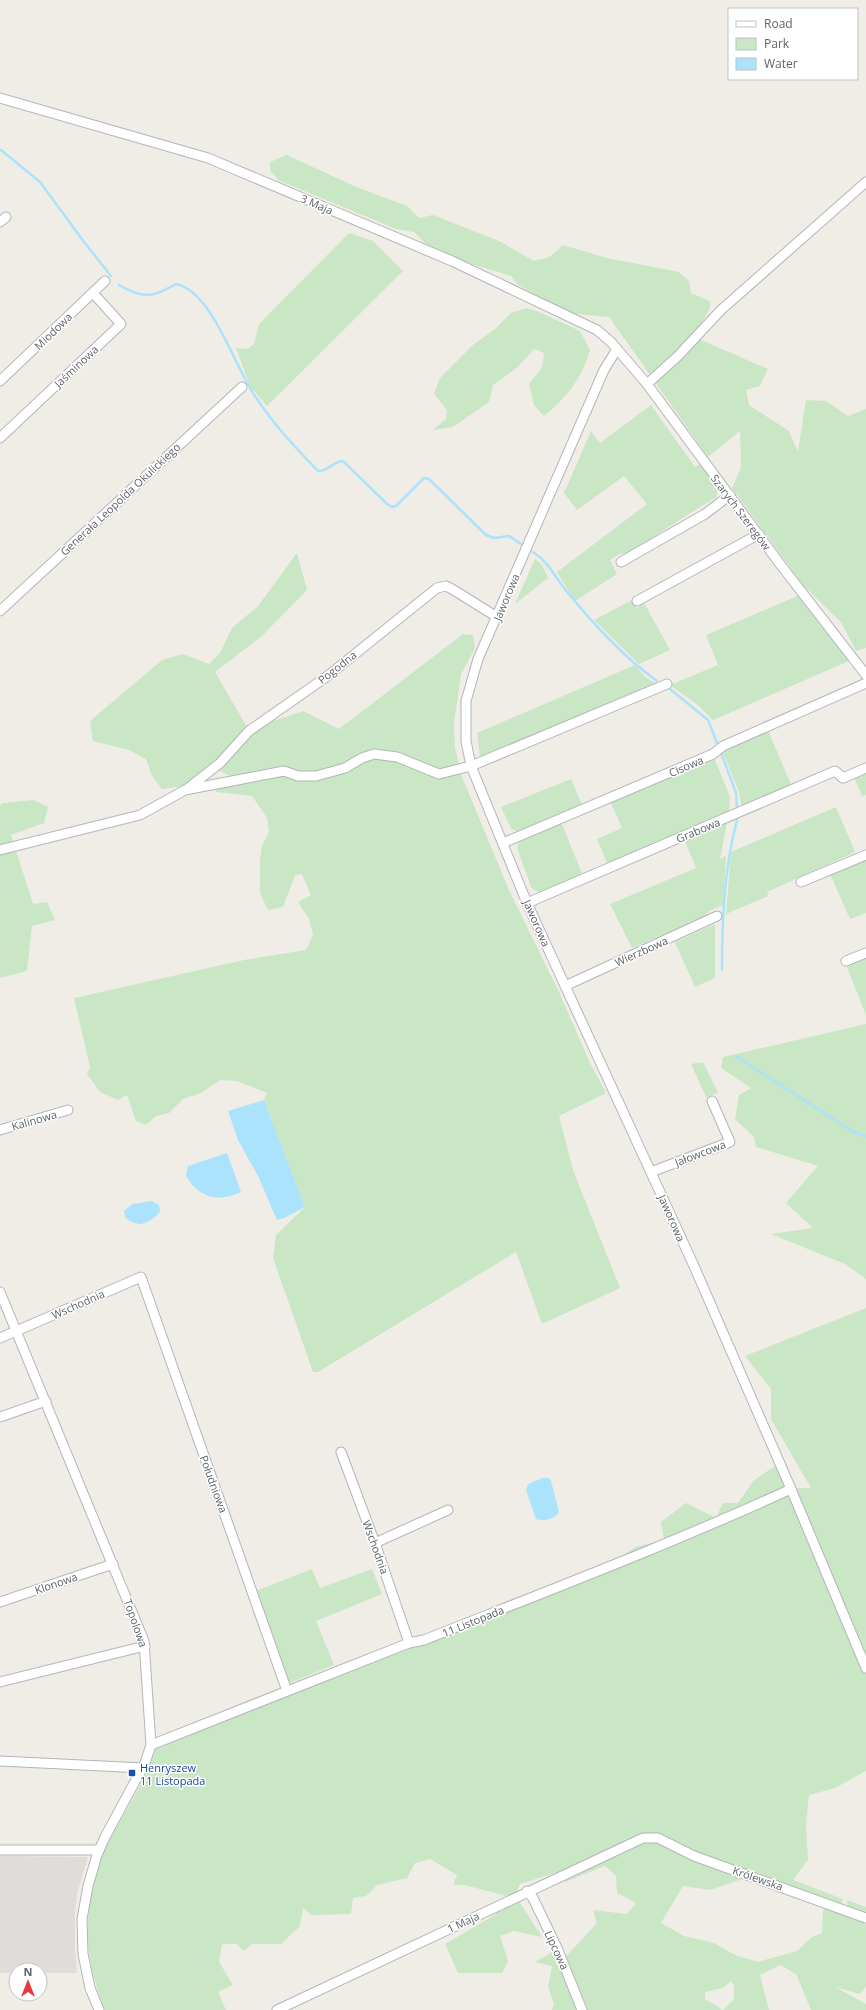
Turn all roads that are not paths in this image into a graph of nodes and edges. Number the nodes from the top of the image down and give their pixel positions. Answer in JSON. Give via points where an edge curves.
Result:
{"nodes":[{"id":1,"x":0,"y":98,"type":"edge"},
{"id":2,"x":866,"y":182,"type":"edge"},
{"id":3,"x":105,"y":281,"type":"dead end"},
{"id":4,"x":93,"y":293,"type":"junction"},
{"id":5,"x":617,"y":349,"type":"junction"},
{"id":6,"x":0,"y":381,"type":"edge"},
{"id":7,"x":647,"y":384,"type":"junction"},
{"id":8,"x":242,"y":387,"type":"dead end"},
{"id":9,"x":0,"y":438,"type":"edge"},
{"id":10,"x":730,"y":495,"type":"junction"},
{"id":11,"x":759,"y":534,"type":"junction"},
{"id":12,"x":621,"y":562,"type":"dead end"},
{"id":13,"x":637,"y":601,"type":"dead end"},
{"id":14,"x":0,"y":611,"type":"edge"},
{"id":15,"x":497,"y":617,"type":"junction"},
{"id":16,"x":866,"y":675,"type":"edge"},
{"id":17,"x":866,"y":683,"type":"edge"},
{"id":18,"x":667,"y":684,"type":"dead end"},
{"id":19,"x":471,"y":766,"type":"junction"},
{"id":20,"x":866,"y":768,"type":"edge"},
{"id":21,"x":185,"y":790,"type":"junction"},
{"id":22,"x":503,"y":843,"type":"junction"},
{"id":23,"x":0,"y":850,"type":"edge"},
{"id":24,"x":866,"y":854,"type":"edge"},
{"id":25,"x":800,"y":882,"type":"dead end"},
{"id":26,"x":527,"y":903,"type":"junction"},
{"id":27,"x":717,"y":916,"type":"dead end"},
{"id":28,"x":866,"y":953,"type":"edge"},
{"id":29,"x":846,"y":961,"type":"dead end"},
{"id":30,"x":565,"y":986,"type":"junction"},
{"id":31,"x":712,"y":1100,"type":"dead end"},
{"id":32,"x":68,"y":1110,"type":"dead end"},
{"id":33,"x":0,"y":1130,"type":"edge"},
{"id":34,"x":651,"y":1172,"type":"junction"},
{"id":35,"x":141,"y":1277,"type":"joint"},
{"id":36,"x":0,"y":1292,"type":"edge"},
{"id":37,"x":17,"y":1332,"type":"junction"},
{"id":38,"x":0,"y":1338,"type":"edge"},
{"id":39,"x":46,"y":1401,"type":"junction"},
{"id":40,"x":0,"y":1417,"type":"edge"},
{"id":41,"x":341,"y":1452,"type":"dead end"},
{"id":42,"x":791,"y":1489,"type":"junction"},
{"id":43,"x":448,"y":1510,"type":"dead end"},
{"id":44,"x":375,"y":1543,"type":"junction"},
{"id":45,"x":113,"y":1564,"type":"junction"},
{"id":46,"x":0,"y":1602,"type":"edge"},
{"id":47,"x":409,"y":1643,"type":"junction"},
{"id":48,"x":145,"y":1646,"type":"junction"},
{"id":49,"x":866,"y":1668,"type":"edge"},
{"id":50,"x":0,"y":1682,"type":"edge"},
{"id":51,"x":287,"y":1691,"type":"junction"},
{"id":52,"x":151,"y":1745,"type":"junction"},
{"id":53,"x":0,"y":1760,"type":"edge"},
{"id":54,"x":143,"y":1768,"type":"junction"},
{"id":55,"x":650,"y":1838,"type":"joint"},
{"id":56,"x":0,"y":1850,"type":"edge"},
{"id":57,"x":99,"y":1850,"type":"junction"},
{"id":58,"x":528,"y":1891,"type":"junction"},
{"id":59,"x":866,"y":1918,"type":"edge"},
{"id":60,"x":99,"y":2010,"type":"edge"},
{"id":61,"x":277,"y":2010,"type":"edge"},
{"id":62,"x":582,"y":2010,"type":"edge"}],
"edges":[{"from":1,"to":5,"type":"street","name":"3 Maja","via":[[208,158],[459,264],[597,330]]},
{"from":2,"to":7,"type":"street","via":[[721,310],[678,356]]},
{"from":3,"to":4,"type":"street","name":"Miodowa"},
{"from":4,"to":6,"type":"street","name":"Miodowa"},
{"from":4,"to":9,"type":"street","name":"Jaśminowa","via":[[121,324]]},
{"from":5,"to":7,"type":"street","name":"Szarych Szeregów"},
{"from":5,"to":15,"type":"street","name":"Jaworowa","via":[[604,370]]},
{"from":7,"to":10,"type":"street","name":"Szarych Szeregów"},
{"from":8,"to":14,"type":"street","name":"Generała Leopolda Okulickiego"},
{"from":10,"to":11,"type":"street","name":"Szarych Szeregów"},
{"from":10,"to":12,"type":"street","via":[[705,514]]},
{"from":11,"to":13,"type":"street"},
{"from":11,"to":16,"type":"street","name":"Szarych Szeregów"},
{"from":15,"to":19,"type":"street","name":"Jaworowa","via":[[478,660],[466,701],[466,741]]},
{"from":15,"to":21,"type":"street","name":"Pogodna","via":[[446,586],[437,588],[329,675],[249,732],[220,763]]},
{"from":17,"to":22,"type":"street","name":"Cisowa","via":[[723,746],[713,754]]},
{"from":18,"to":19,"type":"street"},
{"from":19,"to":21,"type":"street","via":[[439,774],[397,757],[374,754],[345,768],[316,776],[298,776],[284,771]]},
{"from":19,"to":22,"type":"street","name":"Jaworowa"},
{"from":20,"to":26,"type":"street","name":"Grabowa","via":[[843,778],[835,771]]},
{"from":21,"to":23,"type":"street","via":[[140,815]]},
{"from":22,"to":26,"type":"street","name":"Jaworowa"},
{"from":24,"to":25,"type":"street"},
{"from":26,"to":30,"type":"street","name":"Jaworowa"},
{"from":27,"to":30,"type":"street","name":"Wierzbowa"},
{"from":28,"to":29,"type":"street"},
{"from":30,"to":34,"type":"street","name":"Jaworowa"},
{"from":31,"to":34,"type":"street","name":"Jałowcowa","via":[[730,1142]]},
{"from":32,"to":33,"type":"street","name":"Kalinowa"},
{"from":34,"to":42,"type":"street","name":"Jaworowa"},
{"from":35,"to":37,"type":"street","name":"Wschodnia"},
{"from":35,"to":51,"type":"street","name":"Południowa"},
{"from":36,"to":37,"type":"street","name":"Topolowa"},
{"from":37,"to":38,"type":"street","name":"Wschodnia"},
{"from":37,"to":39,"type":"street","name":"Topolowa"},
{"from":39,"to":40,"type":"street"},
{"from":39,"to":45,"type":"street","name":"Topolowa"},
{"from":41,"to":44,"type":"street","name":"Wschodnia"},
{"from":42,"to":47,"type":"street","name":"11 Listopada","via":[[561,1586],[424,1640]]},
{"from":42,"to":49,"type":"street","name":"Jaworowa"},
{"from":43,"to":44,"type":"street"},
{"from":44,"to":47,"type":"street","name":"Wschodnia"},
{"from":45,"to":46,"type":"street","name":"Klonowa"},
{"from":45,"to":48,"type":"street","name":"Topolowa"},
{"from":47,"to":51,"type":"street","name":"11 Listopada"},
{"from":48,"to":50,"type":"street"},
{"from":48,"to":52,"type":"street","name":"Topolowa"},
{"from":51,"to":52,"type":"street","name":"11 Listopada"},
{"from":52,"to":54,"type":"street","name":"Topolowa"},
{"from":53,"to":54,"type":"street"},
{"from":54,"to":57,"type":"street","name":"Topolowa"},
{"from":55,"to":58,"type":"street","name":"1 Maja","via":[[635,1840]]},
{"from":55,"to":59,"type":"street","name":"Królewska","via":[[658,1838],[694,1856]]},
{"from":56,"to":57,"type":"street"},
{"from":57,"to":60,"type":"street","name":"Topolowa","via":[[88,1886],[82,1919],[83,1954],[90,1988]]},
{"from":58,"to":61,"type":"street","name":"1 Maja"},
{"from":58,"to":62,"type":"street","name":"Lipcowa","via":[[558,1950]]}]}
